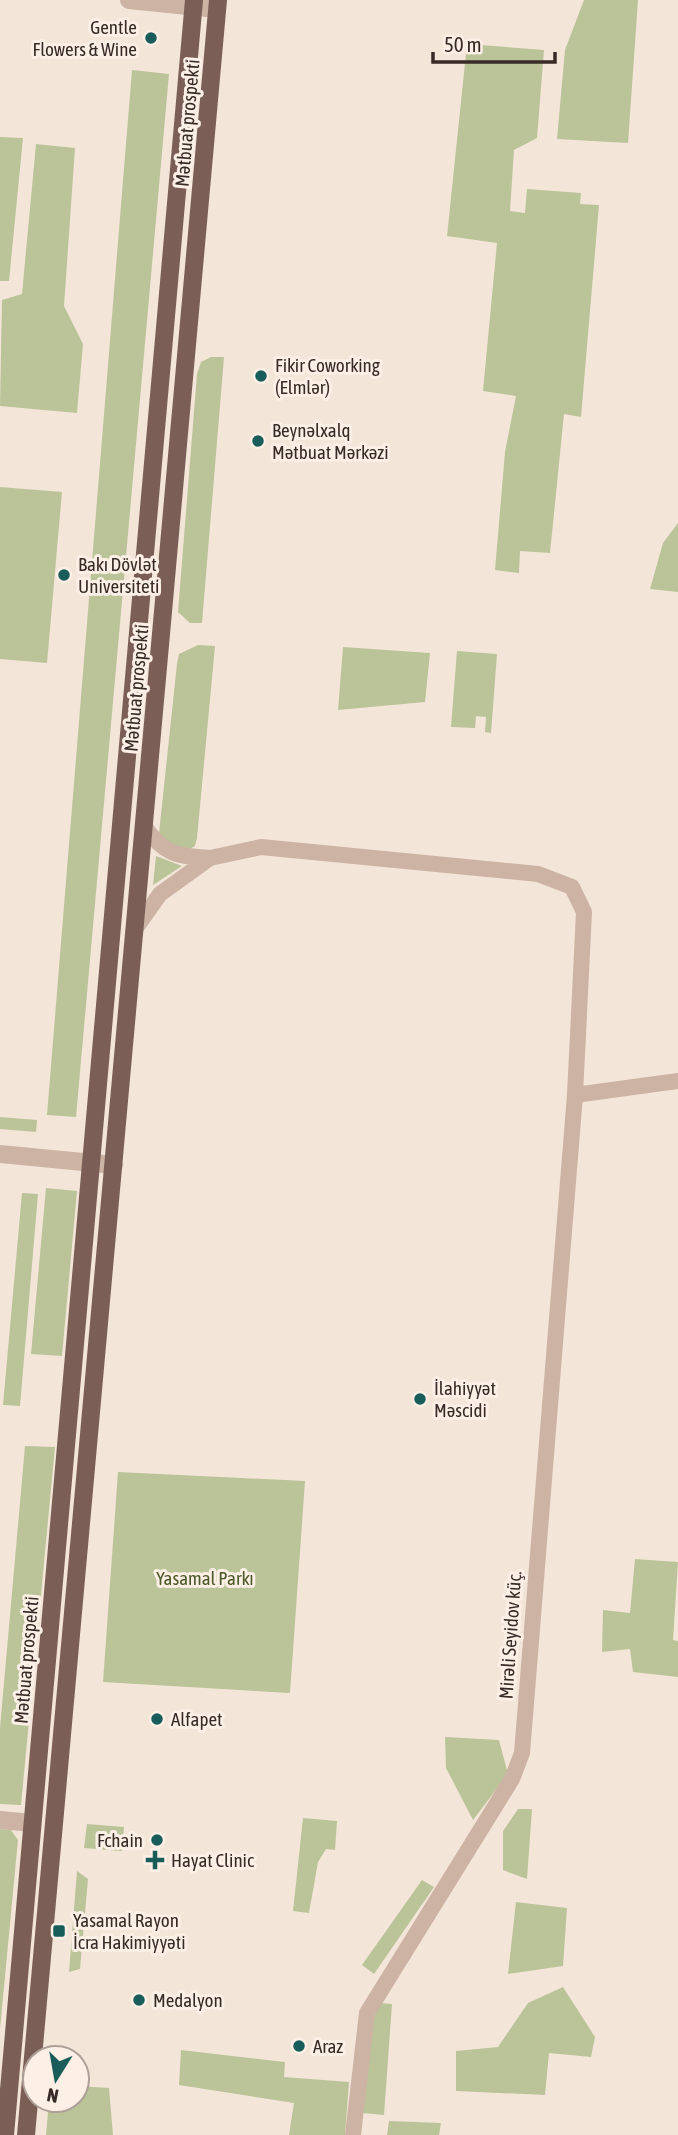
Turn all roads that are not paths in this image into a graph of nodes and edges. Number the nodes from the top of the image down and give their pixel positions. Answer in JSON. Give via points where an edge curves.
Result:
{"nodes":[{"id":1,"x":129,"y":0,"type":"edge"},
{"id":2,"x":193,"y":3,"type":"edge"},
{"id":3,"x":218,"y":4,"type":"edge"},
{"id":4,"x":145,"y":827,"type":"junction"},
{"id":5,"x":210,"y":858,"type":"junction"},
{"id":6,"x":136,"y":928,"type":"junction"},
{"id":7,"x":678,"y":1081,"type":"edge"},
{"id":8,"x":575,"y":1095,"type":"junction"},
{"id":9,"x":0,"y":1154,"type":"edge"},
{"id":10,"x":93,"y":1163,"type":"junction"},
{"id":11,"x":114,"y":1164,"type":"junction"},
{"id":12,"x":0,"y":1820,"type":"edge"},
{"id":13,"x":32,"y":1822,"type":"junction"},
{"id":14,"x":5,"y":2135,"type":"edge"},
{"id":15,"x":26,"y":2135,"type":"edge"},
{"id":16,"x":353,"y":2135,"type":"edge"}],
"edges":[{"from":1,"to":2,"type":"street"},
{"from":2,"to":3,"type":"street"},
{"from":2,"to":10,"type":"main road","name":"Mətbuat prospekti"},
{"from":3,"to":4,"type":"main road","name":"Mətbuat prospekti"},
{"from":4,"to":5,"type":"street","via":[[158,846],[169,852]]},
{"from":4,"to":6,"type":"main road","name":"Mətbuat prospekti"},
{"from":5,"to":6,"type":"street","via":[[160,894]]},
{"from":5,"to":8,"type":"street","name":"Mirəli Seyidov küç.","via":[[261,848],[538,874],[572,887],[581,900],[585,924]]},
{"from":6,"to":11,"type":"main road","name":"Mətbuat prospekti"},
{"from":7,"to":8,"type":"street"},
{"from":8,"to":16,"type":"street","name":"Mirəli Seyidov küç.","via":[[522,1753],[512,1779],[367,2014]]},
{"from":9,"to":10,"type":"street"},
{"from":10,"to":11,"type":"street"},
{"from":10,"to":13,"type":"main road","name":"Mətbuat prospekti"},
{"from":11,"to":15,"type":"main road","name":"Mətbuat prospekti"},
{"from":12,"to":13,"type":"street"},
{"from":13,"to":14,"type":"main road","name":"Mətbuat prospekti"}]}
